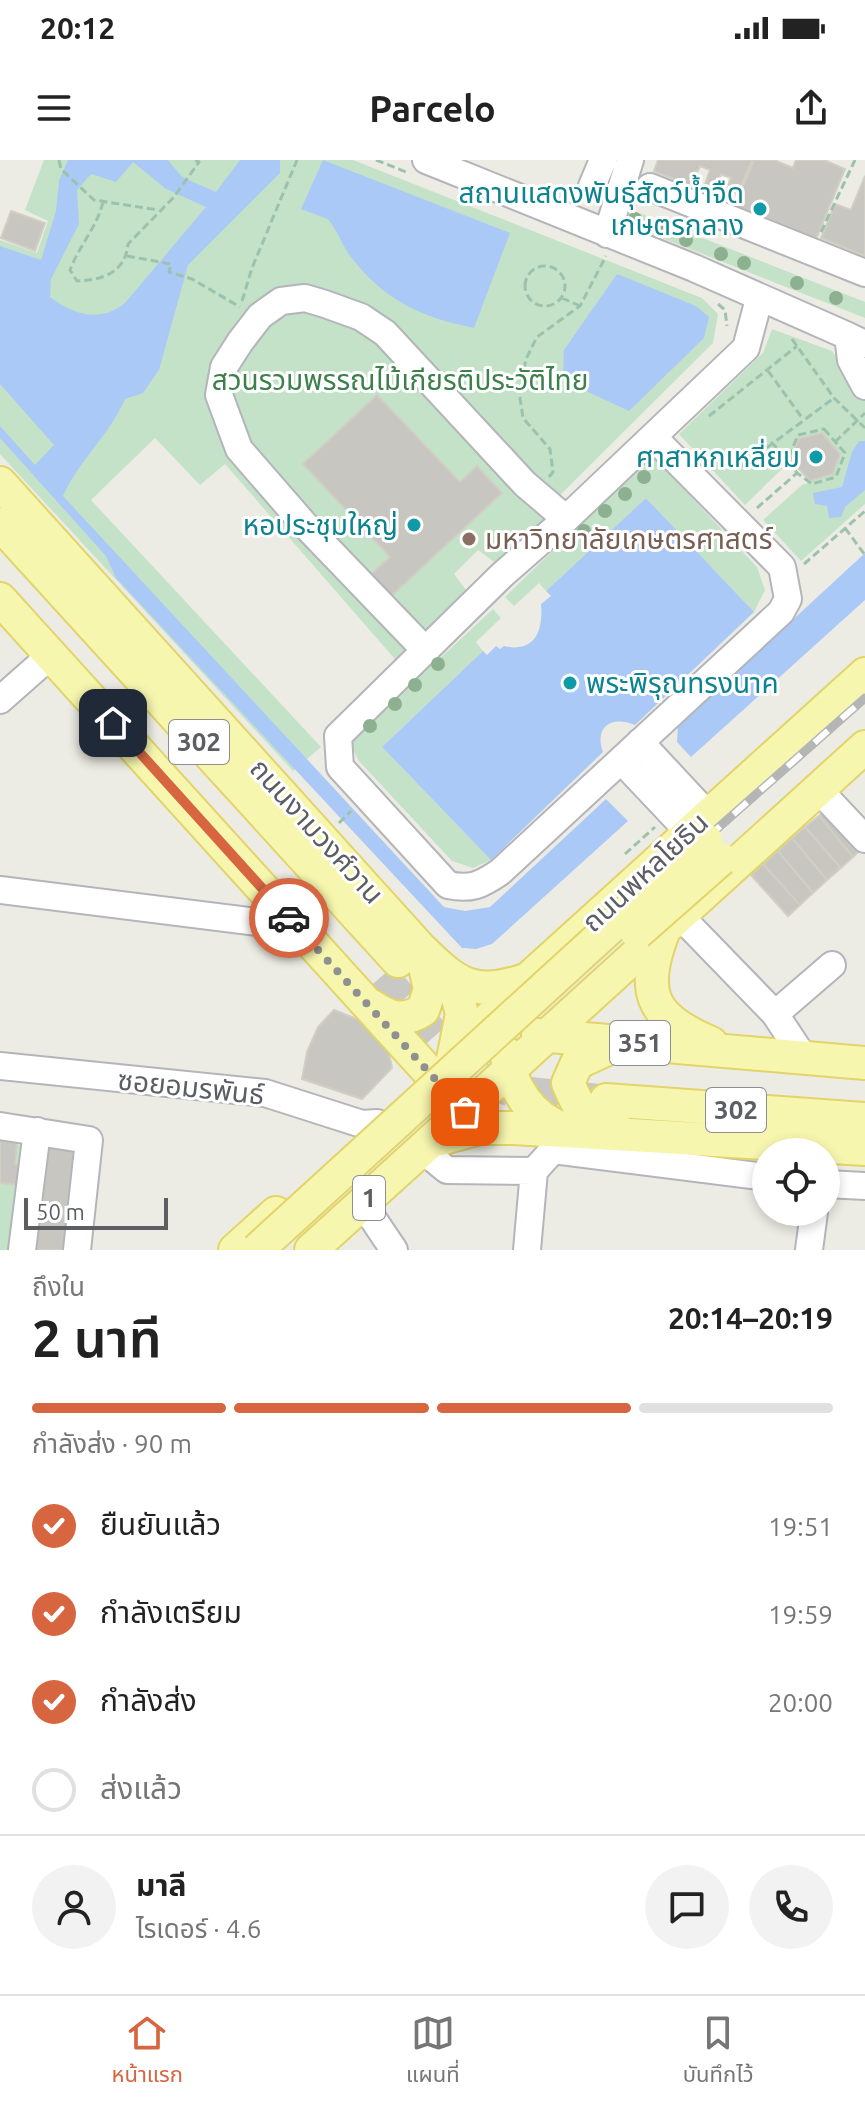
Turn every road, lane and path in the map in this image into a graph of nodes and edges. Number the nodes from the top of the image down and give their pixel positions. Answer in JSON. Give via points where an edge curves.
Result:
{"nodes":[{"id":1,"x":59,"y":160,"type":"edge"},
{"id":2,"x":194,"y":160,"type":"edge"},
{"id":3,"x":297,"y":160,"type":"edge"},
{"id":4,"x":376,"y":160,"type":"edge"},
{"id":5,"x":603,"y":160,"type":"edge"},
{"id":6,"x":630,"y":160,"type":"edge"},
{"id":7,"x":855,"y":160,"type":"edge"},
{"id":8,"x":423,"y":169,"type":"edge"},
{"id":9,"x":592,"y":186,"type":"dead end"},
{"id":10,"x":650,"y":187,"type":"dead end"},
{"id":11,"x":103,"y":202,"type":"junction"},
{"id":12,"x":160,"y":211,"type":"junction"},
{"id":13,"x":820,"y":237,"type":"dead end"},
{"id":14,"x":607,"y":244,"type":"junction"},
{"id":15,"x":127,"y":256,"type":"junction"},
{"id":16,"x":865,"y":273,"type":"edge"},
{"id":17,"x":562,"y":298,"type":"junction"},
{"id":18,"x":759,"y":299,"type":"junction"},
{"id":19,"x":715,"y":302,"type":"dead end"},
{"id":20,"x":580,"y":306,"type":"junction"},
{"id":21,"x":250,"y":311,"type":"junction"},
{"id":22,"x":728,"y":333,"type":"dead end"},
{"id":23,"x":792,"y":339,"type":"dead end"},
{"id":24,"x":856,"y":340,"type":"edge"},
{"id":25,"x":797,"y":346,"type":"junction"},
{"id":26,"x":767,"y":370,"type":"junction"},
{"id":27,"x":865,"y":386,"type":"edge"},
{"id":28,"x":834,"y":398,"type":"junction"},
{"id":29,"x":865,"y":413,"type":"edge"},
{"id":30,"x":803,"y":419,"type":"junction"},
{"id":31,"x":857,"y":420,"type":"junction"},
{"id":32,"x":703,"y":421,"type":"dead end"},
{"id":33,"x":865,"y":428,"type":"edge"},
{"id":34,"x":653,"y":437,"type":"junction"},
{"id":35,"x":771,"y":442,"type":"junction"},
{"id":36,"x":835,"y":442,"type":"junction"},
{"id":37,"x":788,"y":459,"type":"junction"},
{"id":38,"x":738,"y":469,"type":"dead end"},
{"id":39,"x":797,"y":473,"type":"junction"},
{"id":40,"x":0,"y":483,"type":"edge"},
{"id":41,"x":525,"y":484,"type":"junction"},
{"id":42,"x":756,"y":509,"type":"dead end"},
{"id":43,"x":865,"y":511,"type":"edge"},
{"id":44,"x":566,"y":519,"type":"junction"},
{"id":45,"x":0,"y":524,"type":"edge"},
{"id":46,"x":845,"y":528,"type":"junction"},
{"id":47,"x":864,"y":554,"type":"edge"},
{"id":48,"x":0,"y":557,"type":"edge"},
{"id":49,"x":795,"y":572,"type":"dead end"},
{"id":50,"x":0,"y":599,"type":"edge"},
{"id":51,"x":426,"y":651,"type":"junction"},
{"id":52,"x":51,"y":655,"type":"junction"},
{"id":53,"x":865,"y":674,"type":"edge"},
{"id":54,"x":865,"y":696,"type":"edge"},
{"id":55,"x":0,"y":700,"type":"edge"},
{"id":56,"x":865,"y":729,"type":"edge"},
{"id":57,"x":865,"y":747,"type":"edge"},
{"id":58,"x":630,"y":751,"type":"junction"},
{"id":59,"x":818,"y":789,"type":"junction"},
{"id":60,"x":354,"y":808,"type":"dead end"},
{"id":61,"x":341,"y":822,"type":"dead end"},
{"id":62,"x":706,"y":836,"type":"junction"},
{"id":63,"x":865,"y":839,"type":"edge"},
{"id":64,"x":627,"y":889,"type":"junction"},
{"id":65,"x":0,"y":890,"type":"edge"},
{"id":66,"x":672,"y":921,"type":"junction"},
{"id":67,"x":298,"y":927,"type":"junction"},
{"id":68,"x":832,"y":965,"type":"dead end"},
{"id":69,"x":391,"y":972,"type":"junction"},
{"id":70,"x":453,"y":979,"type":"junction"},
{"id":71,"x":520,"y":987,"type":"junction"},
{"id":72,"x":775,"y":1014,"type":"junction"},
{"id":73,"x":549,"y":1035,"type":"junction"},
{"id":74,"x":624,"y":1042,"type":"junction"},
{"id":75,"x":732,"y":1052,"type":"junction"},
{"id":76,"x":508,"y":1058,"type":"junction"},
{"id":77,"x":804,"y":1058,"type":"junction"},
{"id":78,"x":865,"y":1063,"type":"edge"},
{"id":79,"x":0,"y":1066,"type":"edge"},
{"id":80,"x":450,"y":1080,"type":"junction"},
{"id":81,"x":865,"y":1098,"type":"edge"},
{"id":82,"x":865,"y":1119,"type":"edge"},
{"id":83,"x":377,"y":1123,"type":"junction"},
{"id":84,"x":0,"y":1126,"type":"edge"},
{"id":85,"x":536,"y":1130,"type":"junction"},
{"id":86,"x":37,"y":1131,"type":"junction"},
{"id":87,"x":575,"y":1132,"type":"junction"},
{"id":88,"x":635,"y":1135,"type":"junction"},
{"id":89,"x":424,"y":1146,"type":"junction"},
{"id":90,"x":865,"y":1149,"type":"edge"},
{"id":91,"x":329,"y":1166,"type":"junction"},
{"id":92,"x":534,"y":1171,"type":"junction"},
{"id":93,"x":752,"y":1175,"type":"edge"},
{"id":94,"x":840,"y":1185,"type":"edge"},
{"id":95,"x":865,"y":1186,"type":"edge"},
{"id":96,"x":363,"y":1204,"type":"junction"},
{"id":97,"x":812,"y":1226,"type":"edge"},
{"id":98,"x":22,"y":1250,"type":"edge"},
{"id":99,"x":77,"y":1250,"type":"edge"},
{"id":100,"x":235,"y":1250,"type":"edge"},
{"id":101,"x":257,"y":1250,"type":"edge"},
{"id":102,"x":288,"y":1250,"type":"edge"},
{"id":103,"x":311,"y":1250,"type":"edge"},
{"id":104,"x":394,"y":1250,"type":"edge"},
{"id":105,"x":527,"y":1250,"type":"edge"},
{"id":106,"x":809,"y":1250,"type":"edge"}],
"edges":[{"from":1,"to":11,"type":"path","via":[[80,188]]},
{"from":2,"to":12,"type":"path","via":[[199,162]]},
{"from":3,"to":21,"type":"path","via":[[252,268]]},
{"from":4,"to":8,"type":"path"},
{"from":5,"to":9,"type":"street"},
{"from":6,"to":14,"type":"street"},
{"from":7,"to":13,"type":"path"},
{"from":8,"to":14,"type":"street"},
{"from":10,"to":16,"type":"street"},
{"from":11,"to":12,"type":"path"},
{"from":11,"to":15,"type":"path","via":[[70,270],[77,281],[103,280]]},
{"from":12,"to":15,"type":"path","via":[[128,244]]},
{"from":14,"to":18,"type":"street","via":[[694,268]]},
{"from":14,"to":20,"type":"path"},
{"from":15,"to":21,"type":"path","via":[[171,264],[169,272]]},
{"from":17,"to":17,"type":"path","via":[[547,306],[534,303],[524,285],[527,275],[542,265],[559,271],[565,286]]},
{"from":17,"to":20,"type":"path"},
{"from":18,"to":24,"type":"street"},
{"from":18,"to":34,"type":"street","via":[[746,348]]},
{"from":19,"to":22,"type":"path","via":[[725,310]]},
{"from":20,"to":41,"type":"path","via":[[537,337],[526,359],[519,391],[523,418],[550,449],[553,472],[544,484]]},
{"from":21,"to":41,"type":"street","via":[[305,298],[361,317],[385,333]]},
{"from":21,"to":51,"type":"street","via":[[224,367],[219,395],[239,449]]},
{"from":23,"to":25,"type":"path"},
{"from":24,"to":27,"type":"street","via":[[851,360]]},
{"from":25,"to":26,"type":"path"},
{"from":25,"to":28,"type":"path"},
{"from":26,"to":30,"type":"path"},
{"from":26,"to":32,"type":"path"},
{"from":28,"to":30,"type":"path"},
{"from":28,"to":31,"type":"path"},
{"from":29,"to":31,"type":"path"},
{"from":30,"to":35,"type":"path"},
{"from":31,"to":33,"type":"path"},
{"from":31,"to":36,"type":"path"},
{"from":34,"to":44,"type":"street"},
{"from":34,"to":58,"type":"street","via":[[782,567],[788,599],[781,612]]},
{"from":35,"to":37,"type":"path"},
{"from":35,"to":38,"type":"path"},
{"from":36,"to":37,"type":"path","via":[[824,429],[798,435]]},
{"from":36,"to":39,"type":"path","via":[[845,453],[836,477],[812,484]]},
{"from":37,"to":39,"type":"path"},
{"from":39,"to":42,"type":"path"},
{"from":40,"to":69,"type":"main road","name":"ถนนงามวงศ์วาน","number":"302"},
{"from":41,"to":44,"type":"street"},
{"from":43,"to":46,"type":"path"},
{"from":44,"to":51,"type":"street"},
{"from":45,"to":69,"type":"main road","name":"ถนนงามวงศ์วาน","number":"302"},
{"from":46,"to":47,"type":"path"},
{"from":46,"to":49,"type":"path"},
{"from":48,"to":69,"type":"main road","name":"ถนนงามวงศ์วาน","number":"302"},
{"from":50,"to":52,"type":"main road","name":"ถนนงามวงศ์วาน","number":"302"},
{"from":51,"to":58,"type":"street","via":[[338,736],[336,754],[340,767],[448,885],[467,889],[500,872]]},
{"from":52,"to":55,"type":"street"},
{"from":52,"to":67,"type":"main road","name":"ถนนงามวงศ์วาน","number":"302"},
{"from":53,"to":62,"type":"main road","name":"ถนนพหลโยธิน"},
{"from":54,"to":62,"type":"main road","name":"ถนนพหลโยธิน"},
{"from":56,"to":62,"type":"main road","name":"ถนนพหลโยธิน"},
{"from":57,"to":59,"type":"main road","name":"ถนนพหลโยธิน"},
{"from":58,"to":62,"type":"street"},
{"from":59,"to":63,"type":"street"},
{"from":59,"to":66,"type":"main road","name":"ถนนพหลโยธิน"},
{"from":60,"to":61,"type":"path"},
{"from":62,"to":64,"type":"main road","name":"ถนนพหลโยธิน"},
{"from":62,"to":101,"type":"main road","name":"ถนนพหลโยธิน","bridge":true},
{"from":62,"to":102,"type":"main road","name":"ถนนพหลโยธิน","bridge":true},
{"from":64,"to":66,"type":"main road","via":[[613,914],[616,930],[626,938],[640,940]]},
{"from":64,"to":71,"type":"main road","name":"ถนนพหลโยธิน"},
{"from":65,"to":67,"type":"street"},
{"from":66,"to":72,"type":"street"},
{"from":66,"to":73,"type":"main road","name":"ถนนพหลโยธิน"},
{"from":66,"to":75,"type":"main road","via":[[650,965],[650,989],[668,1020]]},
{"from":67,"to":69,"type":"main road","name":"ถนนงามวงศ์วาน","number":"302"},
{"from":68,"to":72,"type":"street"},
{"from":69,"to":70,"type":"main road","name":"ถนนงามวงศ์วาน","number":"302"},
{"from":69,"to":80,"type":"main road","name":"ถนนงามวงศ์วาน","number":"302"},
{"from":70,"to":71,"type":"main road","via":[[498,989]]},
{"from":70,"to":80,"type":"main road","via":[[462,1014]]},
{"from":71,"to":76,"type":"main road"},
{"from":71,"to":80,"type":"main road","name":"ถนนพหลโยธิน"},
{"from":72,"to":77,"type":"street"},
{"from":73,"to":74,"type":"main road","number":"351"},
{"from":73,"to":76,"type":"main road","name":"ถนนพหลโยธิน"},
{"from":74,"to":75,"type":"main road","number":"351"},
{"from":74,"to":88,"type":"main road","via":[[577,1063],[568,1083],[580,1111],[592,1122]]},
{"from":75,"to":77,"type":"main road","number":"351"},
{"from":76,"to":80,"type":"main road","name":"ถนนพหลโยธิน"},
{"from":76,"to":80,"type":"main road"},
{"from":76,"to":87,"type":"main road","via":[[524,1100],[550,1124]]},
{"from":77,"to":78,"type":"main road","number":"351"},
{"from":79,"to":83,"type":"street","name":"ซอยอมรพันธ์","via":[[265,1093],[362,1124]]},
{"from":80,"to":83,"type":"main road","name":"ถนนพหลโยธิน"},
{"from":80,"to":85,"type":"main road"},
{"from":80,"to":89,"type":"main road"},
{"from":81,"to":82,"type":"main road","number":"302","via":[[608,1091]]},
{"from":83,"to":91,"type":"main road","name":"ถนนพหลโยธิน"},
{"from":84,"to":86,"type":"street"},
{"from":85,"to":87,"type":"main road"},
{"from":85,"to":89,"type":"main road","via":[[480,1128]]},
{"from":86,"to":98,"type":"street"},
{"from":86,"to":99,"type":"street","via":[[83,1137],[90,1143]]},
{"from":87,"to":88,"type":"main road"},
{"from":88,"to":90,"type":"main road"},
{"from":89,"to":92,"type":"street","via":[[447,1170]]},
{"from":89,"to":96,"type":"main road","number":"1"},
{"from":91,"to":96,"type":"main road"},
{"from":91,"to":100,"type":"main road","name":"ถนนพหลโยธิน"},
{"from":92,"to":93,"type":"street","via":[[553,1150]]},
{"from":92,"to":105,"type":"street"},
{"from":94,"to":95,"type":"street"},
{"from":96,"to":103,"type":"main road","number":"1"},
{"from":96,"to":104,"type":"street"},
{"from":97,"to":106,"type":"street"}]}
